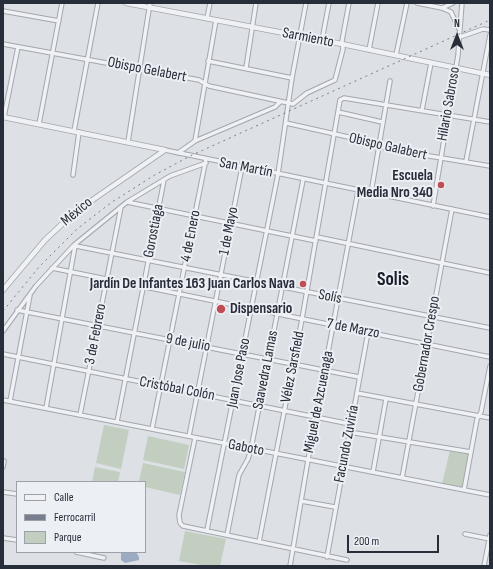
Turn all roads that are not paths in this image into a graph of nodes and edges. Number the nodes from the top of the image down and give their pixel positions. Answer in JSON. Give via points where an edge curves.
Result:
{"nodes":[{"id":1,"x":62,"y":3,"type":"edge"},
{"id":2,"x":98,"y":3,"type":"edge"},
{"id":3,"x":126,"y":3,"type":"edge"},
{"id":4,"x":210,"y":3,"type":"edge"},
{"id":5,"x":256,"y":3,"type":"edge"},
{"id":6,"x":306,"y":3,"type":"edge"},
{"id":7,"x":329,"y":3,"type":"edge"},
{"id":8,"x":349,"y":3,"type":"edge"},
{"id":9,"x":378,"y":3,"type":"edge"},
{"id":10,"x":407,"y":3,"type":"edge"},
{"id":11,"x":417,"y":3,"type":"edge"},
{"id":12,"x":453,"y":3,"type":"edge"},
{"id":13,"x":462,"y":3,"type":"edge"},
{"id":14,"x":150,"y":5,"type":"edge"},
{"id":15,"x":442,"y":8,"type":"junction"},
{"id":16,"x":3,"y":11,"type":"edge"},
{"id":17,"x":208,"y":18,"type":"junction"},
{"id":18,"x":216,"y":20,"type":"junction"},
{"id":19,"x":58,"y":21,"type":"junction"},
{"id":20,"x":252,"y":26,"type":"junction"},
{"id":21,"x":459,"y":30,"type":"junction"},
{"id":22,"x":490,"y":30,"type":"edge"},
{"id":23,"x":300,"y":36,"type":"junction"},
{"id":24,"x":490,"y":36,"type":"edge"},
{"id":25,"x":460,"y":37,"type":"junction"},
{"id":26,"x":322,"y":40,"type":"junction"},
{"id":27,"x":3,"y":44,"type":"edge"},
{"id":28,"x":342,"y":44,"type":"junction"},
{"id":29,"x":18,"y":47,"type":"junction"},
{"id":30,"x":369,"y":50,"type":"junction"},
{"id":31,"x":53,"y":53,"type":"junction"},
{"id":32,"x":396,"y":55,"type":"junction"},
{"id":33,"x":87,"y":59,"type":"junction"},
{"id":34,"x":208,"y":61,"type":"junction"},
{"id":35,"x":431,"y":62,"type":"junction"},
{"id":36,"x":246,"y":68,"type":"junction"},
{"id":37,"x":456,"y":68,"type":"junction"},
{"id":38,"x":139,"y":70,"type":"junction"},
{"id":39,"x":482,"y":74,"type":"junction"},
{"id":40,"x":490,"y":75,"type":"edge"},
{"id":41,"x":292,"y":78,"type":"junction"},
{"id":42,"x":390,"y":81,"type":"dead end"},
{"id":43,"x":205,"y":83,"type":"junction"},
{"id":44,"x":280,"y":102,"type":"junction"},
{"id":45,"x":288,"y":104,"type":"junction"},
{"id":46,"x":386,"y":104,"type":"junction"},
{"id":47,"x":422,"y":110,"type":"junction"},
{"id":48,"x":338,"y":112,"type":"junction"},
{"id":49,"x":447,"y":114,"type":"junction"},
{"id":50,"x":3,"y":117,"type":"edge"},
{"id":51,"x":474,"y":119,"type":"junction"},
{"id":52,"x":382,"y":122,"type":"junction"},
{"id":53,"x":490,"y":122,"type":"edge"},
{"id":54,"x":286,"y":123,"type":"junction"},
{"id":55,"x":39,"y":124,"type":"junction"},
{"id":56,"x":74,"y":131,"type":"junction"},
{"id":57,"x":79,"y":132,"type":"junction"},
{"id":58,"x":335,"y":134,"type":"junction"},
{"id":59,"x":194,"y":141,"type":"junction"},
{"id":60,"x":128,"y":142,"type":"junction"},
{"id":61,"x":379,"y":145,"type":"junction"},
{"id":62,"x":165,"y":150,"type":"junction"},
{"id":63,"x":178,"y":153,"type":"junction"},
{"id":64,"x":440,"y":158,"type":"junction"},
{"id":65,"x":206,"y":161,"type":"junction"},
{"id":66,"x":466,"y":161,"type":"junction"},
{"id":67,"x":490,"y":166,"type":"edge"},
{"id":68,"x":242,"y":167,"type":"junction"},
{"id":69,"x":278,"y":174,"type":"junction"},
{"id":70,"x":73,"y":175,"type":"dead end"},
{"id":71,"x":164,"y":180,"type":"junction"},
{"id":72,"x":303,"y":180,"type":"junction"},
{"id":73,"x":327,"y":184,"type":"junction"},
{"id":74,"x":358,"y":191,"type":"junction"},
{"id":75,"x":371,"y":193,"type":"junction"},
{"id":76,"x":127,"y":202,"type":"junction"},
{"id":77,"x":433,"y":206,"type":"junction"},
{"id":78,"x":121,"y":207,"type":"junction"},
{"id":79,"x":158,"y":209,"type":"junction"},
{"id":80,"x":452,"y":209,"type":"junction"},
{"id":81,"x":195,"y":216,"type":"junction"},
{"id":82,"x":490,"y":217,"type":"edge"},
{"id":83,"x":231,"y":223,"type":"junction"},
{"id":84,"x":267,"y":231,"type":"junction"},
{"id":85,"x":292,"y":236,"type":"junction"},
{"id":86,"x":317,"y":239,"type":"junction"},
{"id":87,"x":348,"y":244,"type":"junction"},
{"id":88,"x":75,"y":246,"type":"junction"},
{"id":89,"x":112,"y":254,"type":"junction"},
{"id":90,"x":148,"y":261,"type":"junction"},
{"id":91,"x":442,"y":263,"type":"junction"},
{"id":92,"x":52,"y":268,"type":"junction"},
{"id":93,"x":184,"y":268,"type":"junction"},
{"id":94,"x":70,"y":272,"type":"junction"},
{"id":95,"x":490,"y":272,"type":"edge"},
{"id":96,"x":220,"y":275,"type":"junction"},
{"id":97,"x":106,"y":280,"type":"junction"},
{"id":98,"x":257,"y":282,"type":"junction"},
{"id":99,"x":143,"y":287,"type":"junction"},
{"id":100,"x":282,"y":287,"type":"junction"},
{"id":101,"x":3,"y":290,"type":"edge"},
{"id":102,"x":307,"y":292,"type":"junction"},
{"id":103,"x":30,"y":294,"type":"junction"},
{"id":104,"x":179,"y":295,"type":"junction"},
{"id":105,"x":338,"y":298,"type":"junction"},
{"id":106,"x":215,"y":302,"type":"junction"},
{"id":107,"x":17,"y":310,"type":"junction"},
{"id":108,"x":252,"y":310,"type":"junction"},
{"id":109,"x":27,"y":312,"type":"junction"},
{"id":110,"x":277,"y":314,"type":"junction"},
{"id":111,"x":432,"y":317,"type":"junction"},
{"id":112,"x":62,"y":319,"type":"junction"},
{"id":113,"x":302,"y":319,"type":"junction"},
{"id":114,"x":334,"y":325,"type":"junction"},
{"id":115,"x":98,"y":326,"type":"junction"},
{"id":116,"x":490,"y":328,"type":"edge"},
{"id":117,"x":3,"y":331,"type":"edge"},
{"id":118,"x":368,"y":332,"type":"junction"},
{"id":119,"x":134,"y":333,"type":"junction"},
{"id":120,"x":170,"y":340,"type":"junction"},
{"id":121,"x":426,"y":344,"type":"junction"},
{"id":122,"x":206,"y":347,"type":"junction"},
{"id":123,"x":3,"y":354,"type":"edge"},
{"id":124,"x":242,"y":354,"type":"junction"},
{"id":125,"x":19,"y":357,"type":"junction"},
{"id":126,"x":490,"y":357,"type":"edge"},
{"id":127,"x":268,"y":359,"type":"junction"},
{"id":128,"x":54,"y":364,"type":"junction"},
{"id":129,"x":294,"y":364,"type":"junction"},
{"id":130,"x":490,"y":366,"type":"edge"},
{"id":131,"x":325,"y":370,"type":"junction"},
{"id":132,"x":89,"y":371,"type":"junction"},
{"id":133,"x":359,"y":377,"type":"junction"},
{"id":134,"x":126,"y":378,"type":"junction"},
{"id":135,"x":161,"y":386,"type":"junction"},
{"id":136,"x":197,"y":393,"type":"junction"},
{"id":137,"x":356,"y":393,"type":"junction"},
{"id":138,"x":386,"y":399,"type":"junction"},
{"id":139,"x":3,"y":400,"type":"edge"},
{"id":140,"x":234,"y":400,"type":"junction"},
{"id":141,"x":10,"y":402,"type":"junction"},
{"id":142,"x":260,"y":405,"type":"junction"},
{"id":143,"x":416,"y":405,"type":"junction"},
{"id":144,"x":46,"y":408,"type":"junction"},
{"id":145,"x":284,"y":410,"type":"junction"},
{"id":146,"x":80,"y":415,"type":"junction"},
{"id":147,"x":479,"y":416,"type":"junction"},
{"id":148,"x":316,"y":417,"type":"junction"},
{"id":149,"x":490,"y":418,"type":"edge"},
{"id":150,"x":117,"y":422,"type":"junction"},
{"id":151,"x":350,"y":424,"type":"junction"},
{"id":152,"x":152,"y":429,"type":"junction"},
{"id":153,"x":349,"y":432,"type":"junction"},
{"id":154,"x":189,"y":436,"type":"junction"},
{"id":155,"x":379,"y":436,"type":"junction"},
{"id":156,"x":195,"y":438,"type":"junction"},
{"id":157,"x":410,"y":441,"type":"junction"},
{"id":158,"x":225,"y":444,"type":"junction"},
{"id":159,"x":251,"y":449,"type":"junction"},
{"id":160,"x":471,"y":452,"type":"junction"},
{"id":161,"x":276,"y":454,"type":"junction"},
{"id":162,"x":308,"y":460,"type":"junction"},
{"id":163,"x":4,"y":462,"type":"edge"},
{"id":164,"x":342,"y":466,"type":"junction"},
{"id":165,"x":3,"y":467,"type":"edge"},
{"id":166,"x":372,"y":472,"type":"junction"},
{"id":167,"x":402,"y":478,"type":"junction"},
{"id":168,"x":464,"y":490,"type":"junction"},
{"id":169,"x":3,"y":492,"type":"edge"},
{"id":170,"x":16,"y":494,"type":"edge"},
{"id":171,"x":490,"y":496,"type":"edge"},
{"id":172,"x":301,"y":501,"type":"junction"},
{"id":173,"x":335,"y":507,"type":"junction"},
{"id":174,"x":207,"y":530,"type":"junction"},
{"id":175,"x":465,"y":534,"type":"dead end"},
{"id":176,"x":228,"y":535,"type":"junction"},
{"id":177,"x":490,"y":537,"type":"edge"},
{"id":178,"x":3,"y":538,"type":"edge"},
{"id":179,"x":16,"y":540,"type":"edge"},
{"id":180,"x":259,"y":542,"type":"junction"},
{"id":181,"x":294,"y":550,"type":"junction"},
{"id":182,"x":81,"y":553,"type":"edge"},
{"id":183,"x":326,"y":557,"type":"junction"},
{"id":184,"x":104,"y":558,"type":"dead end"},
{"id":185,"x":347,"y":560,"type":"dead end"},
{"id":186,"x":290,"y":566,"type":"edge"},
{"id":187,"x":484,"y":566,"type":"edge"}],
"edges":[{"from":1,"to":19,"type":"street"},
{"from":2,"to":33,"type":"street"},
{"from":3,"to":14,"type":"street","name":"Sarmiento"},
{"from":4,"to":17,"type":"street"},
{"from":5,"to":20,"type":"street"},
{"from":6,"to":23,"type":"street","name":"Juan Jose Paso"},
{"from":7,"to":26,"type":"street"},
{"from":8,"to":28,"type":"street"},
{"from":9,"to":30,"type":"street"},
{"from":10,"to":32,"type":"street"},
{"from":11,"to":15,"type":"street"},
{"from":12,"to":15,"type":"street"},
{"from":13,"to":21,"type":"street","name":"Hilario Sabroso"},
{"from":14,"to":17,"type":"street","name":"Sarmiento"},
{"from":14,"to":38,"type":"street"},
{"from":15,"to":21,"type":"street","via":[[450,11]]},
{"from":16,"to":19,"type":"street"},
{"from":17,"to":18,"type":"street","name":"Sarmiento"},
{"from":18,"to":20,"type":"street","name":"Sarmiento"},
{"from":18,"to":34,"type":"street"},
{"from":19,"to":31,"type":"street"},
{"from":20,"to":23,"type":"street","name":"Sarmiento"},
{"from":20,"to":36,"type":"street"},
{"from":21,"to":25,"type":"street","name":"Hilario Sabroso"},
{"from":22,"to":25,"type":"street","via":[[483,29]]},
{"from":23,"to":26,"type":"street","name":"Sarmiento"},
{"from":23,"to":41,"type":"street","name":"Juan Jose Paso"},
{"from":24,"to":39,"type":"street"},
{"from":25,"to":37,"type":"street","name":"Hilario Sabroso"},
{"from":26,"to":28,"type":"street","name":"Sarmiento"},
{"from":27,"to":29,"type":"street","name":"Obispo Gelabert"},
{"from":28,"to":30,"type":"street","name":"Sarmiento"},
{"from":28,"to":45,"type":"street","via":[[335,80]]},
{"from":29,"to":31,"type":"street","name":"Obispo Gelabert"},
{"from":29,"to":50,"type":"street"},
{"from":30,"to":32,"type":"street","name":"Sarmiento"},
{"from":31,"to":33,"type":"street","name":"Obispo Gelabert"},
{"from":31,"to":55,"type":"street"},
{"from":32,"to":35,"type":"street","name":"Sarmiento"},
{"from":33,"to":38,"type":"street","name":"Obispo Gelabert"},
{"from":33,"to":56,"type":"street"},
{"from":34,"to":36,"type":"street"},
{"from":34,"to":43,"type":"street"},
{"from":35,"to":37,"type":"street","name":"Sarmiento"},
{"from":35,"to":47,"type":"street"},
{"from":36,"to":41,"type":"street"},
{"from":37,"to":39,"type":"street","name":"Sarmiento"},
{"from":37,"to":49,"type":"street","name":"Hilario Sabroso"},
{"from":38,"to":43,"type":"street","name":"Obispo Gelabert"},
{"from":38,"to":60,"type":"street"},
{"from":39,"to":40,"type":"street","name":"Sarmiento"},
{"from":39,"to":51,"type":"street"},
{"from":41,"to":45,"type":"street","name":"Juan Jose Paso"},
{"from":42,"to":46,"type":"street"},
{"from":43,"to":44,"type":"street","name":"Obispo Gelabert"},
{"from":43,"to":59,"type":"street"},
{"from":44,"to":45,"type":"street","name":"Obispo Gelabert"},
{"from":44,"to":59,"type":"street","via":[[275,107]]},
{"from":45,"to":54,"type":"street","name":"Juan Jose Paso"},
{"from":46,"to":47,"type":"street"},
{"from":46,"to":48,"type":"street","name":"Vélez Sarsfield","via":[[342,98]]},
{"from":46,"to":52,"type":"street"},
{"from":47,"to":49,"type":"street"},
{"from":48,"to":52,"type":"street"},
{"from":48,"to":58,"type":"street","name":"Vélez Sarsfield"},
{"from":49,"to":51,"type":"street"},
{"from":49,"to":64,"type":"street","name":"Hilario Sabroso"},
{"from":50,"to":55,"type":"street","name":"San Martín"},
{"from":51,"to":53,"type":"street"},
{"from":51,"to":66,"type":"street"},
{"from":52,"to":61,"type":"street"},
{"from":54,"to":58,"type":"street","name":"Obispo Galabert"},
{"from":54,"to":69,"type":"street","name":"Juan Jose Paso"},
{"from":55,"to":56,"type":"street","name":"San Martín"},
{"from":56,"to":57,"type":"street","name":"San Martín"},
{"from":57,"to":60,"type":"street","name":"San Martín"},
{"from":57,"to":70,"type":"street"},
{"from":58,"to":61,"type":"street","name":"Obispo Galabert"},
{"from":58,"to":73,"type":"street","name":"Vélez Sarsfield"},
{"from":59,"to":63,"type":"street"},
{"from":60,"to":62,"type":"street","name":"San Martín"},
{"from":61,"to":64,"type":"street","name":"Obispo Galabert","via":[[387,149]]},
{"from":61,"to":75,"type":"street"},
{"from":62,"to":63,"type":"street","name":"San Martín"},
{"from":62,"to":101,"type":"street","name":"México","via":[[75,212],[45,240]]},
{"from":63,"to":65,"type":"street","name":"San Martín"},
{"from":64,"to":66,"type":"street","name":"Obispo Galabert"},
{"from":64,"to":77,"type":"street","name":"Hilario Sabroso"},
{"from":65,"to":68,"type":"street","name":"San Martín"},
{"from":65,"to":71,"type":"street"},
{"from":65,"to":81,"type":"street","name":"4 de Enero"},
{"from":66,"to":67,"type":"street","name":"Obispo Galabert"},
{"from":68,"to":69,"type":"street","name":"San Martín"},
{"from":68,"to":83,"type":"street","name":"1 de Mayo"},
{"from":69,"to":72,"type":"street","name":"San Martín"},
{"from":69,"to":84,"type":"street","name":"Juan Jose Paso"},
{"from":71,"to":76,"type":"street"},
{"from":71,"to":79,"type":"street","name":"Gorostiaga"},
{"from":72,"to":73,"type":"street","name":"San Martín"},
{"from":72,"to":85,"type":"street","name":"Saavedra Lamas"},
{"from":73,"to":74,"type":"street","name":"San Martín"},
{"from":73,"to":86,"type":"street","name":"Vélez Sarsfield"},
{"from":74,"to":75,"type":"street","name":"San Martín"},
{"from":74,"to":87,"type":"street","name":"Miguel de Azcuenaga"},
{"from":75,"to":77,"type":"street","name":"San Martín"},
{"from":76,"to":78,"type":"street"},
{"from":76,"to":79,"type":"street"},
{"from":77,"to":80,"type":"street","name":"San Martín"},
{"from":78,"to":88,"type":"street"},
{"from":78,"to":89,"type":"street","name":"3 de Febrero"},
{"from":79,"to":81,"type":"street"},
{"from":79,"to":90,"type":"street","name":"Gorostiaga"},
{"from":80,"to":82,"type":"street","name":"San Martín"},
{"from":80,"to":91,"type":"street","name":"Gobernador Crespo"},
{"from":81,"to":83,"type":"street"},
{"from":81,"to":93,"type":"street","name":"4 de Enero"},
{"from":83,"to":84,"type":"street"},
{"from":83,"to":96,"type":"street","name":"1 de Mayo"},
{"from":84,"to":85,"type":"street"},
{"from":84,"to":98,"type":"street","name":"Juan Jose Paso"},
{"from":85,"to":86,"type":"street"},
{"from":85,"to":100,"type":"street","name":"Saavedra Lamas"},
{"from":86,"to":87,"type":"street"},
{"from":86,"to":102,"type":"street","name":"Vélez Sarsfield"},
{"from":87,"to":91,"type":"street"},
{"from":87,"to":105,"type":"street","name":"Miguel de Azcuenaga"},
{"from":88,"to":89,"type":"street","name":"Solís"},
{"from":88,"to":92,"type":"street"},
{"from":88,"to":94,"type":"street"},
{"from":89,"to":90,"type":"street","name":"Solís"},
{"from":89,"to":97,"type":"street","name":"3 de Febrero"},
{"from":90,"to":93,"type":"street","name":"Solís"},
{"from":90,"to":99,"type":"street","name":"Gorostiaga"},
{"from":91,"to":95,"type":"street"},
{"from":91,"to":111,"type":"street","name":"Gobernador Crespo"},
{"from":92,"to":94,"type":"street","name":"7 de Marzo"},
{"from":92,"to":103,"type":"street"},
{"from":93,"to":96,"type":"street","name":"Solís"},
{"from":93,"to":104,"type":"street","name":"4 de Enero"},
{"from":94,"to":97,"type":"street","name":"7 de Marzo"},
{"from":94,"to":112,"type":"street"},
{"from":96,"to":98,"type":"street","name":"Solís"},
{"from":96,"to":106,"type":"street","name":"1 de Mayo"},
{"from":97,"to":99,"type":"street","name":"7 de Marzo"},
{"from":97,"to":115,"type":"street","name":"3 de Febrero"},
{"from":98,"to":100,"type":"street","name":"Solís"},
{"from":98,"to":108,"type":"street","name":"Juan Jose Paso"},
{"from":99,"to":104,"type":"street","name":"7 de Marzo"},
{"from":99,"to":119,"type":"street","name":"Gorostiaga"},
{"from":100,"to":102,"type":"street","name":"Solís"},
{"from":100,"to":110,"type":"street","name":"Saavedra Lamas"},
{"from":102,"to":105,"type":"street","name":"Solís"},
{"from":102,"to":113,"type":"street","name":"Vélez Sarsfield"},
{"from":103,"to":107,"type":"street"},
{"from":103,"to":109,"type":"street"},
{"from":104,"to":106,"type":"street","name":"7 de Marzo"},
{"from":104,"to":120,"type":"street","name":"4 de Enero"},
{"from":105,"to":111,"type":"street","name":"Solís"},
{"from":105,"to":114,"type":"street","name":"Miguel de Azcuenaga"},
{"from":106,"to":108,"type":"street","name":"7 de Marzo"},
{"from":106,"to":122,"type":"street","name":"1 de Mayo"},
{"from":107,"to":109,"type":"street","name":"9 de julio"},
{"from":107,"to":117,"type":"street"},
{"from":108,"to":110,"type":"street","name":"7 de Marzo"},
{"from":108,"to":124,"type":"street","name":"Juan Jose Paso"},
{"from":109,"to":112,"type":"street","name":"9 de julio"},
{"from":109,"to":125,"type":"street"},
{"from":110,"to":113,"type":"street","name":"7 de Marzo"},
{"from":110,"to":127,"type":"street","name":"Saavedra Lamas"},
{"from":111,"to":116,"type":"street","name":"Solís"},
{"from":111,"to":121,"type":"street","name":"Gobernador Crespo"},
{"from":112,"to":115,"type":"street","name":"9 de julio"},
{"from":112,"to":128,"type":"street"},
{"from":113,"to":114,"type":"street","name":"7 de Marzo"},
{"from":113,"to":129,"type":"street","name":"Vélez Sarsfield"},
{"from":114,"to":118,"type":"street","name":"7 de Marzo"},
{"from":114,"to":131,"type":"street","name":"Miguel de Azcuenaga"},
{"from":115,"to":119,"type":"street","name":"9 de julio"},
{"from":115,"to":132,"type":"street","name":"3 de Febrero"},
{"from":118,"to":121,"type":"street","name":"7 de Marzo"},
{"from":118,"to":133,"type":"street","name":"Facundo Zuviría"},
{"from":119,"to":120,"type":"street","name":"9 de julio"},
{"from":119,"to":134,"type":"street","name":"Gorostiaga"},
{"from":120,"to":122,"type":"street","name":"9 de julio"},
{"from":120,"to":135,"type":"street","name":"4 de Enero"},
{"from":121,"to":126,"type":"street","name":"7 de Marzo"},
{"from":121,"to":143,"type":"street","name":"Gobernador Crespo"},
{"from":122,"to":124,"type":"street","name":"9 de julio"},
{"from":122,"to":136,"type":"street","name":"1 de Mayo"},
{"from":123,"to":125,"type":"street","name":"Cristóbal Colón"},
{"from":124,"to":127,"type":"street","name":"9 de julio"},
{"from":124,"to":140,"type":"street","name":"Juan Jose Paso"},
{"from":125,"to":128,"type":"street","name":"Cristóbal Colón"},
{"from":125,"to":141,"type":"street"},
{"from":127,"to":129,"type":"street","name":"9 de julio"},
{"from":127,"to":142,"type":"street","name":"Saavedra Lamas"},
{"from":128,"to":132,"type":"street","name":"Cristóbal Colón"},
{"from":128,"to":144,"type":"street"},
{"from":129,"to":131,"type":"street","name":"9 de julio"},
{"from":129,"to":145,"type":"street","name":"Vélez Sarsfield"},
{"from":130,"to":147,"type":"street"},
{"from":131,"to":133,"type":"street","name":"9 de julio"},
{"from":131,"to":148,"type":"street","name":"Miguel de Azcuenaga"},
{"from":132,"to":134,"type":"street","name":"Cristóbal Colón"},
{"from":132,"to":146,"type":"street","name":"3 de Febrero"},
{"from":133,"to":137,"type":"street","name":"Facundo Zuviría"},
{"from":134,"to":135,"type":"street","name":"Cristóbal Colón"},
{"from":134,"to":150,"type":"street","name":"Gorostiaga"},
{"from":135,"to":136,"type":"street","name":"Cristóbal Colón"},
{"from":135,"to":152,"type":"street","name":"4 de Enero"},
{"from":136,"to":140,"type":"street","name":"Cristóbal Colón"},
{"from":136,"to":154,"type":"street","name":"1 de Mayo"},
{"from":137,"to":138,"type":"street"},
{"from":137,"to":151,"type":"street","name":"Facundo Zuviría"},
{"from":138,"to":143,"type":"street"},
{"from":138,"to":155,"type":"street"},
{"from":139,"to":141,"type":"street","name":"Gaboto"},
{"from":140,"to":142,"type":"street","name":"Cristóbal Colón"},
{"from":140,"to":158,"type":"street","name":"Juan Jose Paso"},
{"from":141,"to":144,"type":"street","name":"Gaboto"},
{"from":142,"to":145,"type":"street","name":"Cristóbal Colón"},
{"from":142,"to":159,"type":"street","name":"Saavedra Lamas"},
{"from":143,"to":147,"type":"street"},
{"from":143,"to":157,"type":"street","name":"Gobernador Crespo"},
{"from":144,"to":146,"type":"street","name":"Gaboto"},
{"from":145,"to":148,"type":"street","name":"Cristóbal Colón"},
{"from":145,"to":161,"type":"street","name":"Vélez Sarsfield"},
{"from":146,"to":150,"type":"street","name":"Gaboto"},
{"from":147,"to":149,"type":"street"},
{"from":147,"to":160,"type":"street"},
{"from":148,"to":151,"type":"street","name":"Cristóbal Colón"},
{"from":148,"to":162,"type":"street","name":"Miguel de Azcuenaga"},
{"from":150,"to":152,"type":"street","name":"Gaboto"},
{"from":151,"to":153,"type":"street","name":"Facundo Zuviría"},
{"from":152,"to":154,"type":"street","name":"Gaboto"},
{"from":153,"to":155,"type":"street"},
{"from":153,"to":164,"type":"street","name":"Facundo Zuviría"},
{"from":154,"to":156,"type":"street","name":"Gaboto"},
{"from":155,"to":157,"type":"street"},
{"from":155,"to":166,"type":"street"},
{"from":156,"to":158,"type":"street","name":"Gaboto"},
{"from":156,"to":174,"type":"street","via":[[179,520],[183,526]]},
{"from":157,"to":160,"type":"street"},
{"from":157,"to":167,"type":"street","name":"Gobernador Crespo"},
{"from":158,"to":159,"type":"street","name":"Gaboto"},
{"from":158,"to":174,"type":"street","name":"Juan Jose Paso"},
{"from":159,"to":161,"type":"street","name":"Gaboto"},
{"from":159,"to":176,"type":"street","name":"Saavedra Lamas","via":[[239,475]]},
{"from":160,"to":168,"type":"street"},
{"from":161,"to":162,"type":"street","name":"Gaboto"},
{"from":161,"to":180,"type":"street","name":"Vélez Sarsfield"},
{"from":162,"to":164,"type":"street","name":"Gaboto"},
{"from":162,"to":172,"type":"street","name":"Miguel de Azcuenaga"},
{"from":163,"to":165,"type":"street"},
{"from":164,"to":166,"type":"street","name":"Gaboto"},
{"from":164,"to":173,"type":"street","name":"Facundo Zuviría"},
{"from":166,"to":167,"type":"street","name":"Gaboto"},
{"from":167,"to":168,"type":"street","name":"Gaboto"},
{"from":168,"to":171,"type":"street","name":"Gaboto"},
{"from":169,"to":170,"type":"street"},
{"from":172,"to":173,"type":"street"},
{"from":172,"to":181,"type":"street","name":"Miguel de Azcuenaga"},
{"from":173,"to":183,"type":"street","name":"Facundo Zuviría"},
{"from":174,"to":176,"type":"street"},
{"from":175,"to":177,"type":"street"},
{"from":176,"to":180,"type":"street"},
{"from":177,"to":187,"type":"street"},
{"from":178,"to":179,"type":"street"},
{"from":180,"to":181,"type":"street"},
{"from":181,"to":183,"type":"street"},
{"from":181,"to":186,"type":"street","name":"Miguel de Azcuenaga"},
{"from":182,"to":184,"type":"street"},
{"from":183,"to":185,"type":"street"}]}
